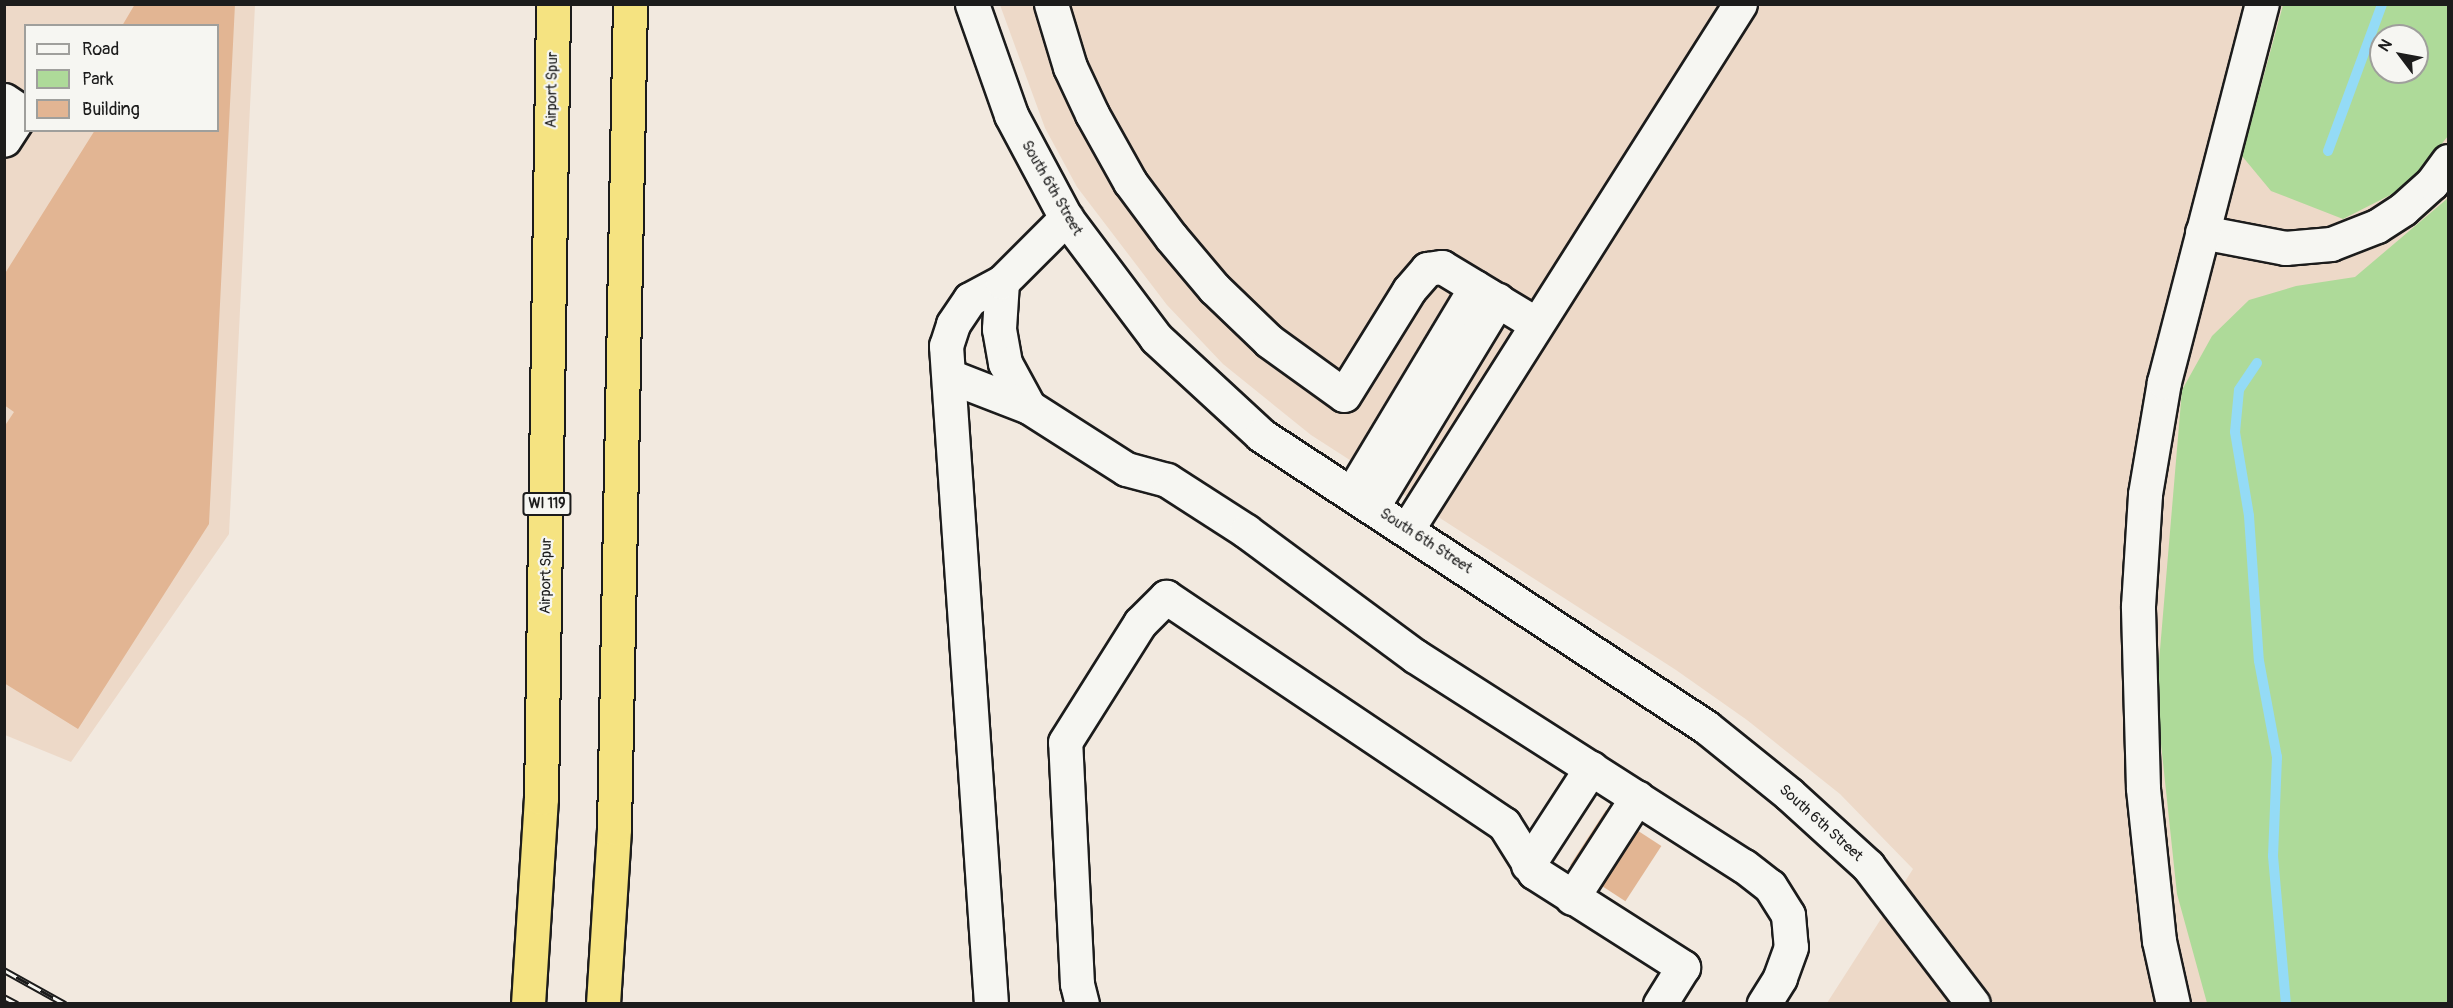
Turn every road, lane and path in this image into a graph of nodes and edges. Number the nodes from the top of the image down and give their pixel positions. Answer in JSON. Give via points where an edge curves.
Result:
{"nodes":[{"id":1,"x":553,"y":4,"type":"edge"},
{"id":2,"x":630,"y":4,"type":"edge"},
{"id":3,"x":972,"y":4,"type":"edge"},
{"id":4,"x":1051,"y":4,"type":"edge"},
{"id":5,"x":1740,"y":4,"type":"edge"},
{"id":6,"x":2262,"y":4,"type":"edge"},
{"id":7,"x":4,"y":100,"type":"edge"},
{"id":8,"x":4,"y":140,"type":"edge"},
{"id":9,"x":2448,"y":161,"type":"edge"},
{"id":10,"x":1066,"y":218,"type":"junction"},
{"id":11,"x":2202,"y":232,"type":"junction"},
{"id":12,"x":1002,"y":282,"type":"junction"},
{"id":13,"x":1497,"y":300,"type":"junction"},
{"id":14,"x":949,"y":376,"type":"junction"},
{"id":15,"x":1029,"y":407,"type":"junction"},
{"id":16,"x":1372,"y":506,"type":"junction"},
{"id":17,"x":1591,"y":768,"type":"junction"},
{"id":18,"x":1646,"y":803,"type":"junction"},
{"id":19,"x":1528,"y":865,"type":"junction"},
{"id":20,"x":1581,"y":904,"type":"junction"},
{"id":21,"x":528,"y":1004,"type":"edge"},
{"id":22,"x":603,"y":1004,"type":"edge"},
{"id":23,"x":990,"y":1004,"type":"edge"},
{"id":24,"x":1082,"y":1004,"type":"edge"},
{"id":25,"x":1660,"y":1004,"type":"edge"},
{"id":26,"x":1764,"y":1004,"type":"edge"},
{"id":27,"x":1973,"y":1004,"type":"edge"},
{"id":28,"x":2173,"y":1004,"type":"edge"}],
"edges":[{"from":1,"to":21,"type":"highway","name":"Airport Spur","number":"WI 119","via":[[541,798]]},
{"from":2,"to":22,"type":"highway","via":[[614,828]]},
{"from":3,"to":10,"type":"street","name":"South 6th Street","via":[[1011,115]]},
{"from":4,"to":13,"type":"street","via":[[1070,67],[1092,114],[1130,182],[1171,237],[1214,288],[1269,341],[1344,396],[1419,274],[1435,266]]},
{"from":5,"to":13,"type":"street"},
{"from":6,"to":11,"type":"street"},
{"from":7,"to":8,"type":"street","via":[[22,112]]},
{"from":9,"to":11,"type":"street","via":[[2432,183],[2403,209],[2377,226],[2331,244],[2285,248]]},
{"from":10,"to":12,"type":"street"},
{"from":10,"to":16,"type":"street","name":"South 6th Street","via":[[1156,338],[1261,435]]},
{"from":11,"to":28,"type":"street","via":[[2164,382],[2145,494],[2138,606],[2143,788],[2159,941]]},
{"from":12,"to":14,"type":"street","via":[[970,299],[953,324],[946,346]]},
{"from":12,"to":15,"type":"street","via":[[999,329],[1005,363]]},
{"from":13,"to":16,"type":"street"},
{"from":13,"to":16,"type":"street"},
{"from":13,"to":16,"type":"street"},
{"from":14,"to":15,"type":"street"},
{"from":14,"to":23,"type":"street"},
{"from":15,"to":17,"type":"street","via":[[1126,469],[1167,480],[1246,531],[1414,656]]},
{"from":16,"to":27,"type":"street","name":"South 6th Street","via":[[1706,727],[1789,794],[1868,866]]},
{"from":17,"to":18,"type":"street"},
{"from":17,"to":19,"type":"street"},
{"from":18,"to":20,"type":"street"},
{"from":18,"to":26,"type":"street","via":[[1770,886],[1788,915],[1791,947],[1780,978]]},
{"from":19,"to":20,"type":"street"},
{"from":19,"to":24,"type":"street","via":[[1504,824],[1166,597],[1140,622],[1065,742],[1077,984]]},
{"from":20,"to":25,"type":"street","via":[[1683,967]]}]}
